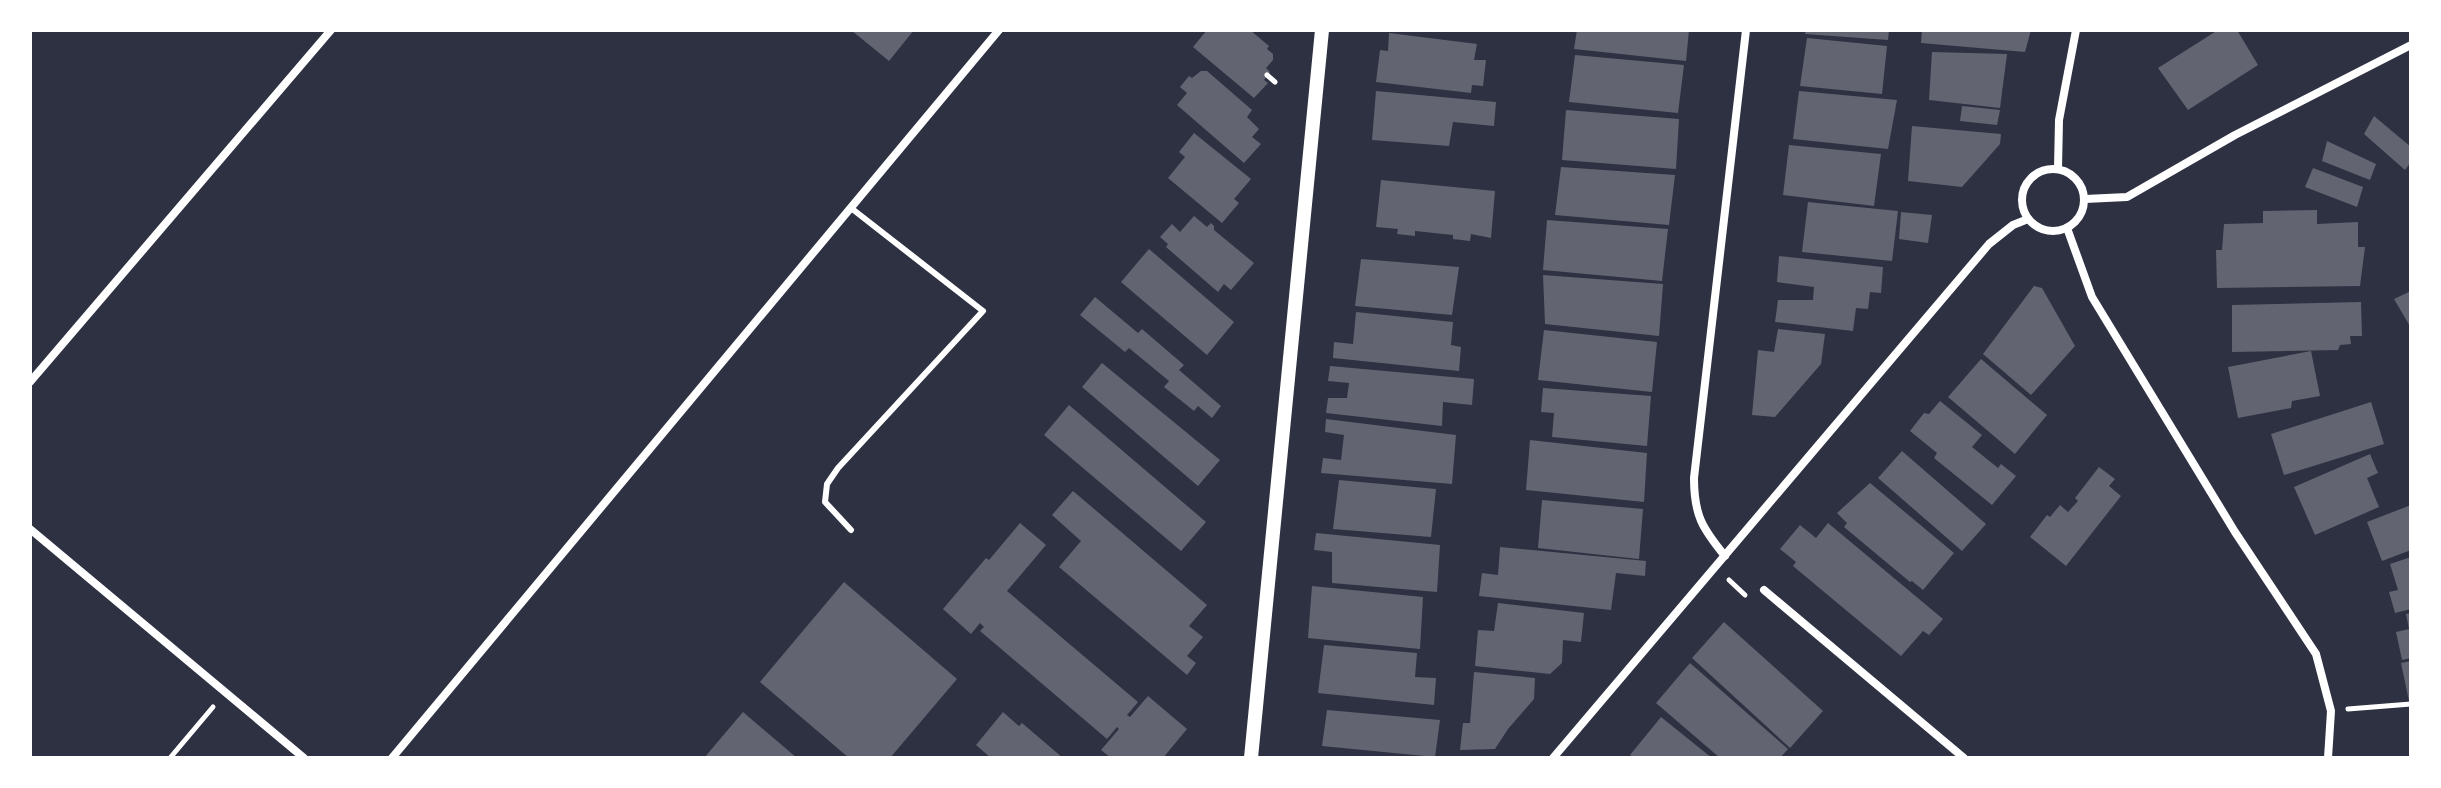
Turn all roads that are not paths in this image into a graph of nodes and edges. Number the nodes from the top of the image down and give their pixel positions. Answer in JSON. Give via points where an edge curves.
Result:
{"nodes":[{"id":1,"x":331,"y":30,"type":"edge"},
{"id":2,"x":999,"y":30,"type":"edge"},
{"id":3,"x":1322,"y":30,"type":"edge"},
{"id":4,"x":1746,"y":30,"type":"edge"},
{"id":5,"x":2076,"y":30,"type":"edge"},
{"id":6,"x":2411,"y":45,"type":"edge"},
{"id":7,"x":2058,"y":168,"type":"junction"},
{"id":8,"x":2085,"y":199,"type":"junction"},
{"id":9,"x":851,"y":208,"type":"junction"},
{"id":10,"x":2028,"y":219,"type":"junction"},
{"id":11,"x":2067,"y":228,"type":"junction"},
{"id":12,"x":30,"y":382,"type":"edge"},
{"id":13,"x":30,"y":529,"type":"edge"},
{"id":14,"x":851,"y":530,"type":"dead end"},
{"id":15,"x":1725,"y":556,"type":"junction"},
{"id":16,"x":1764,"y":590,"type":"road end"},
{"id":17,"x":304,"y":758,"type":"edge"},
{"id":18,"x":392,"y":758,"type":"edge"},
{"id":19,"x":1251,"y":758,"type":"edge"},
{"id":20,"x":1553,"y":758,"type":"edge"},
{"id":21,"x":1964,"y":758,"type":"edge"},
{"id":22,"x":2328,"y":758,"type":"edge"}],
"edges":[{"from":1,"to":12,"type":"street"},
{"from":2,"to":9,"type":"street"},
{"from":3,"to":19,"type":"street"},
{"from":4,"to":15,"type":"street","via":[[1694,478],[1699,520]]},
{"from":5,"to":7,"type":"street","via":[[2059,120]]},
{"from":6,"to":8,"type":"street","via":[[2127,197]]},
{"from":7,"to":8,"type":"street","via":[[2077,179]]},
{"from":7,"to":10,"type":"street","via":[[2040,171],[2026,183],[2022,201]]},
{"from":8,"to":11,"type":"street","via":[[2080,216]]},
{"from":9,"to":14,"type":"lane","via":[[983,311],[827,484],[825,502]]},
{"from":9,"to":18,"type":"street"},
{"from":10,"to":11,"type":"street","via":[[2046,231]]},
{"from":10,"to":15,"type":"street","via":[[1989,244]]},
{"from":11,"to":22,"type":"street","via":[[2092,297],[2316,654],[2331,711]]},
{"from":13,"to":17,"type":"street"},
{"from":15,"to":20,"type":"street"},
{"from":16,"to":21,"type":"street"}]}
